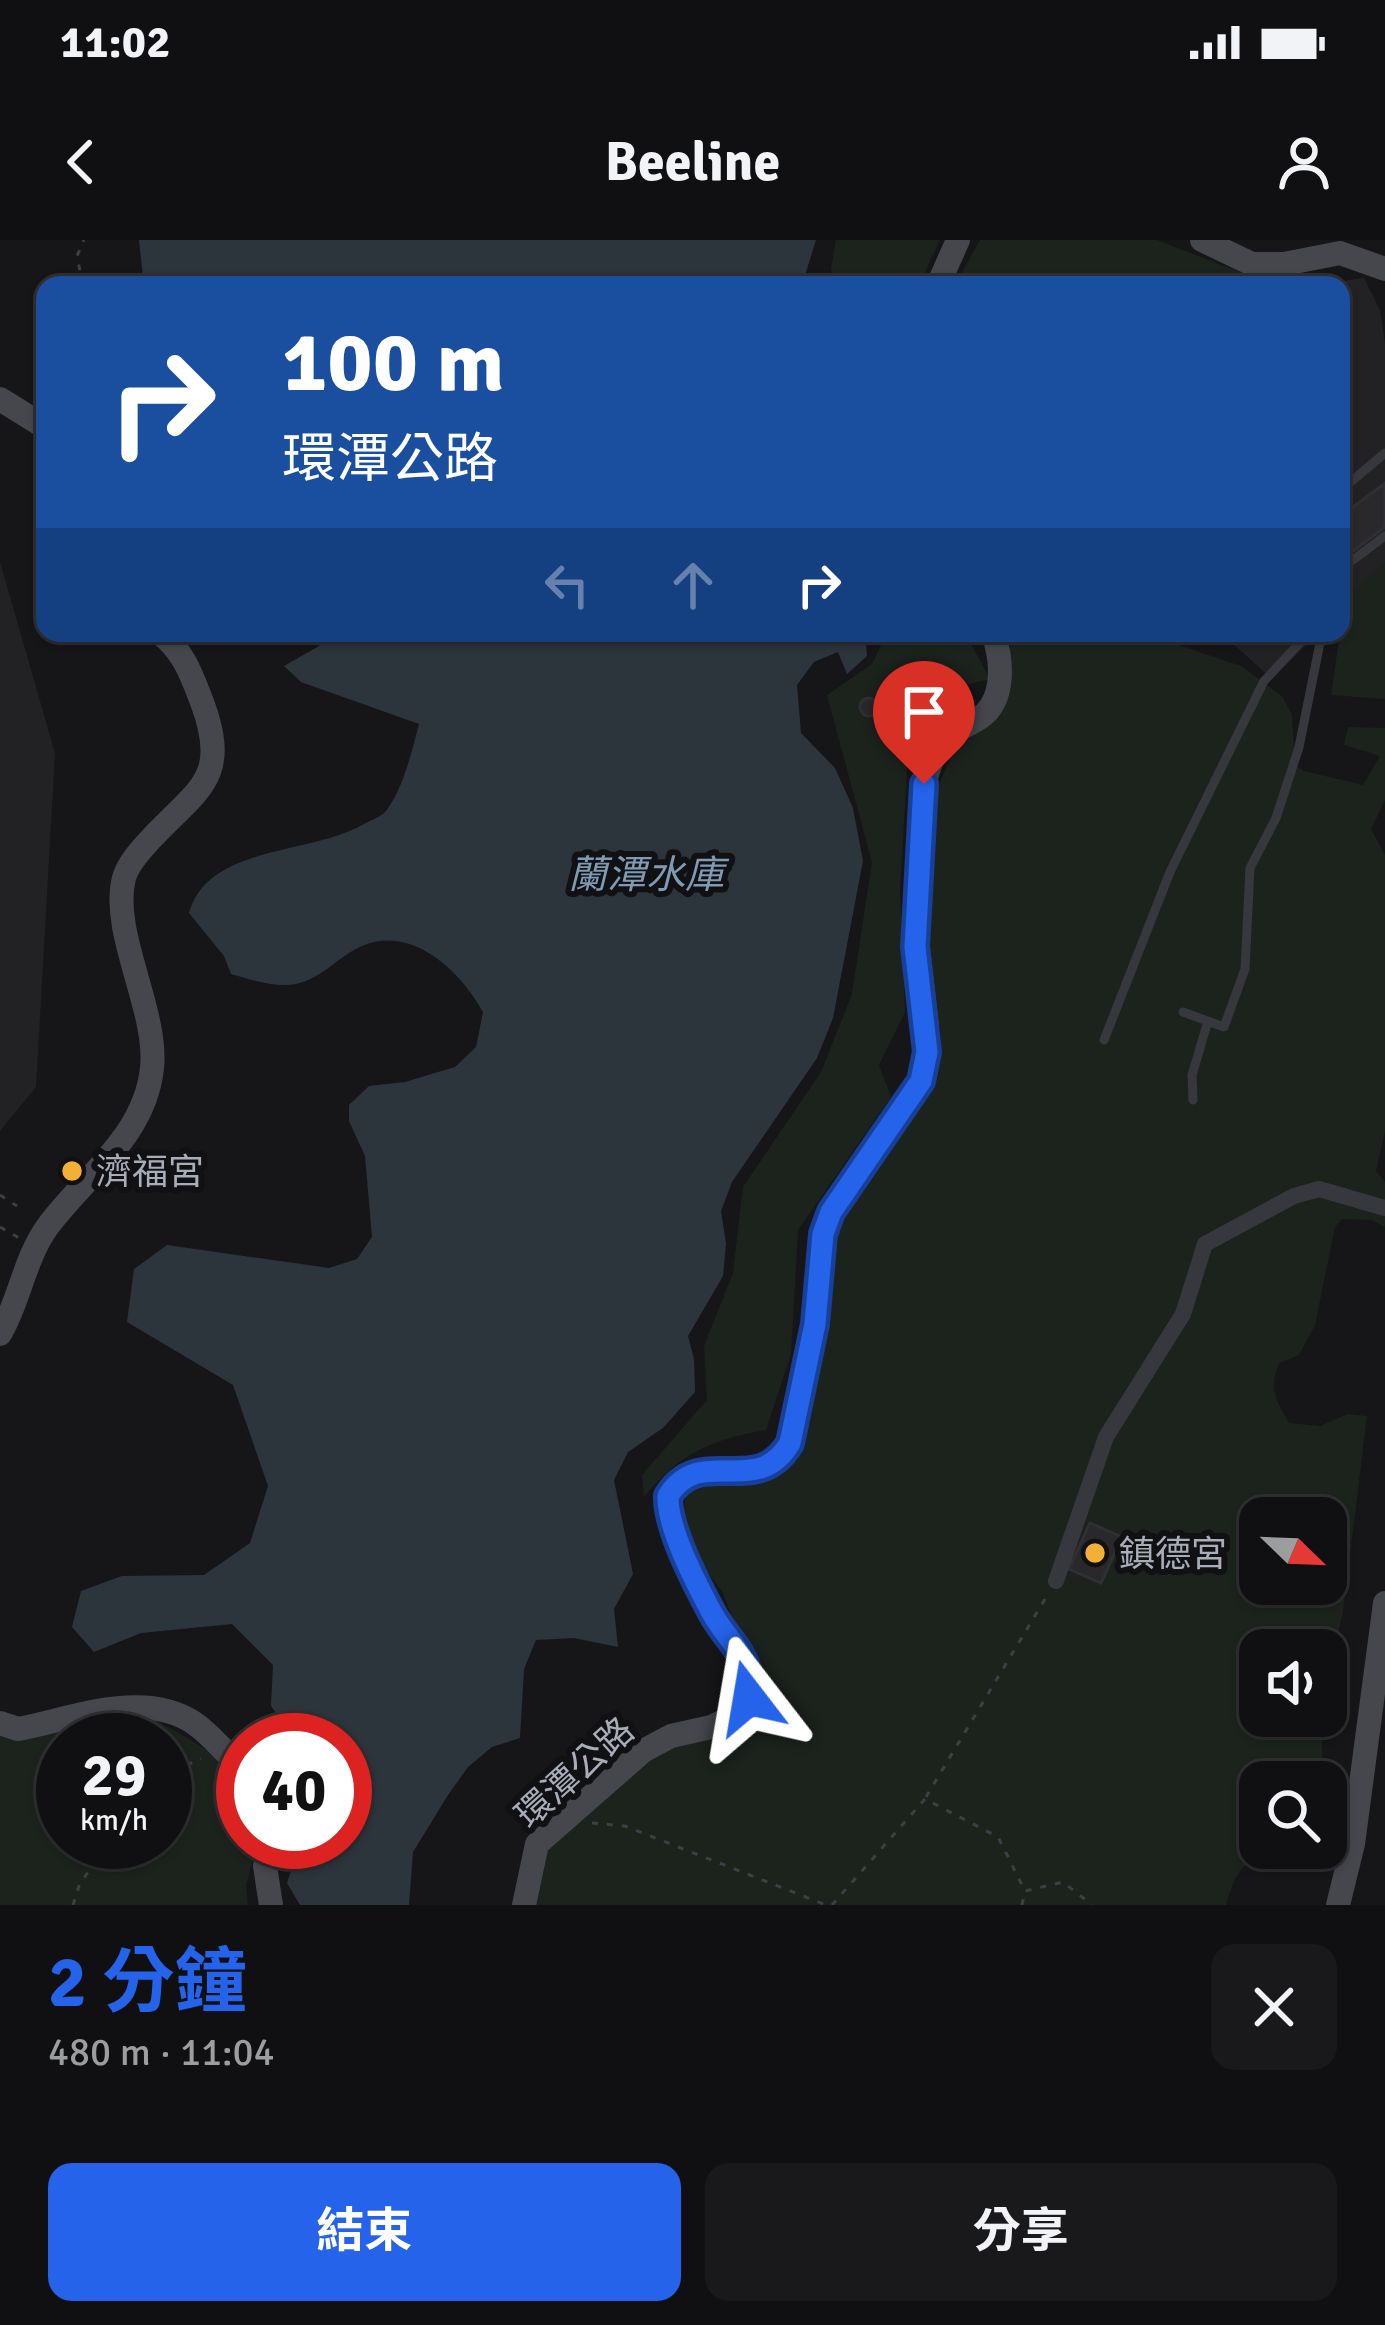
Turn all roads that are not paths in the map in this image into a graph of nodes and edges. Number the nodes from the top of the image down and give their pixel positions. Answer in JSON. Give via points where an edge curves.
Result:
{"nodes":[{"id":1,"x":958,"y":240,"type":"edge"},
{"id":2,"x":1202,"y":240,"type":"edge"},
{"id":3,"x":1385,"y":269,"type":"edge"},
{"id":4,"x":942,"y":276,"type":"edge"},
{"id":5,"x":0,"y":399,"type":"edge"},
{"id":6,"x":36,"y":421,"type":"edge"},
{"id":7,"x":1385,"y":454,"type":"edge"},
{"id":8,"x":1350,"y":483,"type":"edge"},
{"id":9,"x":1385,"y":536,"type":"edge"},
{"id":10,"x":1350,"y":562,"type":"edge"},
{"id":11,"x":171,"y":642,"type":"edge"},
{"id":12,"x":995,"y":642,"type":"edge"},
{"id":13,"x":1301,"y":642,"type":"edge"},
{"id":14,"x":1320,"y":642,"type":"edge"},
{"id":15,"x":1183,"y":1012,"type":"dead end"},
{"id":16,"x":1208,"y":1021,"type":"junction"},
{"id":17,"x":1104,"y":1040,"type":"dead end"},
{"id":18,"x":1193,"y":1100,"type":"dead end"},
{"id":19,"x":1385,"y":1208,"type":"edge"},
{"id":20,"x":0,"y":1334,"type":"edge"},
{"id":21,"x":1056,"y":1581,"type":"road end"},
{"id":22,"x":1385,"y":1604,"type":"edge"},
{"id":23,"x":0,"y":1723,"type":"edge"},
{"id":24,"x":216,"y":1743,"type":"edge"},
{"id":25,"x":266,"y":1869,"type":"edge"},
{"id":26,"x":270,"y":1904,"type":"edge"},
{"id":27,"x":524,"y":1905,"type":"edge"},
{"id":28,"x":1338,"y":1905,"type":"edge"}],
"edges":[{"from":1,"to":4,"type":"street"},
{"from":2,"to":3,"type":"street","via":[[1252,264],[1340,253]]},
{"from":5,"to":6,"type":"street"},
{"from":7,"to":8,"type":"lane"},
{"from":9,"to":10,"type":"lane"},
{"from":11,"to":20,"type":"street","via":[[214,737],[202,789],[134,858],[120,899],[150,1034],[146,1095],[120,1145],[35,1247]]},
{"from":12,"to":27,"type":"street","name":"環潭公路","via":[[1000,672],[992,705],[938,742],[924,784],[915,947],[927,1025],[921,1081],[823,1234],[815,1324],[790,1443],[761,1470],[686,1476],[668,1496],[714,1617],[751,1674],[749,1698],[734,1716],[644,1751],[536,1844]]},
{"from":13,"to":17,"type":"lane","via":[[1264,681],[1170,872]]},
{"from":14,"to":16,"type":"lane","via":[[1299,747],[1250,868],[1245,969],[1225,1027]]},
{"from":15,"to":16,"type":"lane"},
{"from":16,"to":18,"type":"lane"},
{"from":19,"to":21,"type":"street","via":[[1319,1189],[1205,1244],[1183,1314],[1106,1437]]},
{"from":22,"to":28,"type":"street"},
{"from":23,"to":24,"type":"street","via":[[18,1730],[133,1707],[166,1710]]},
{"from":25,"to":26,"type":"street"}]}
